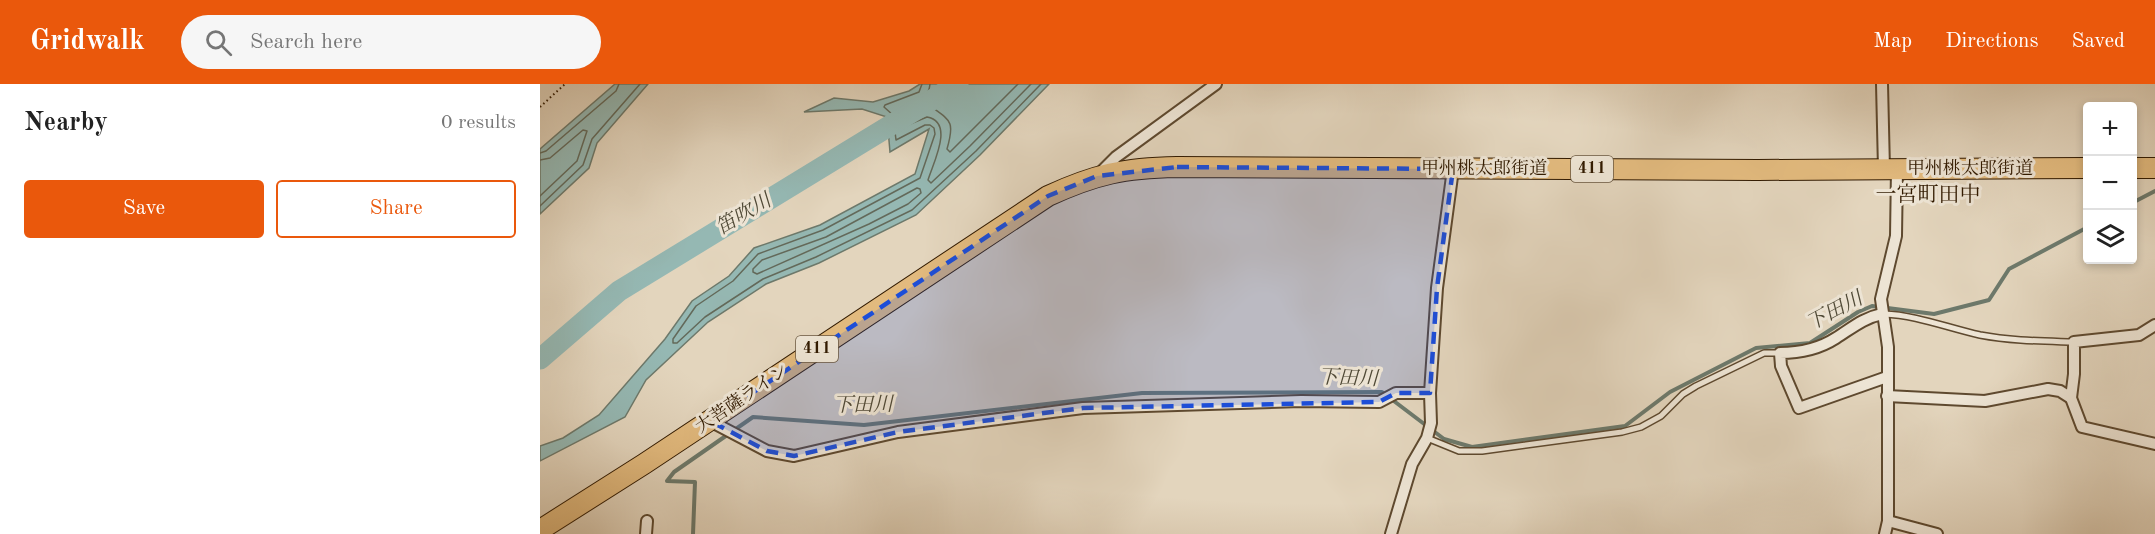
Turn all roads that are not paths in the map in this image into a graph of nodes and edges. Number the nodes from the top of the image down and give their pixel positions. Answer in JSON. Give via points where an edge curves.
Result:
{"nodes":[{"id":1,"x":1216,"y":84,"type":"edge"},
{"id":2,"x":1882,"y":84,"type":"edge"},
{"id":3,"x":2083,"y":168,"type":"edge"},
{"id":4,"x":2137,"y":168,"type":"edge"},
{"id":5,"x":2155,"y":168,"type":"edge"},
{"id":6,"x":1453,"y":169,"type":"junction"},
{"id":7,"x":1891,"y":169,"type":"junction"},
{"id":8,"x":1097,"y":176,"type":"junction"},
{"id":9,"x":1882,"y":314,"type":"junction"},
{"id":10,"x":2155,"y":325,"type":"edge"},
{"id":11,"x":2074,"y":342,"type":"junction"},
{"id":12,"x":1780,"y":353,"type":"junction"},
{"id":13,"x":1887,"y":377,"type":"junction"},
{"id":14,"x":1430,"y":393,"type":"junction"},
{"id":15,"x":1887,"y":396,"type":"junction"},
{"id":16,"x":2070,"y":398,"type":"junction"},
{"id":17,"x":715,"y":424,"type":"junction"},
{"id":18,"x":1427,"y":437,"type":"junction"},
{"id":19,"x":2155,"y":444,"type":"edge"},
{"id":20,"x":647,"y":520,"type":"dead end"},
{"id":21,"x":1888,"y":521,"type":"junction"},
{"id":22,"x":540,"y":530,"type":"edge"},
{"id":23,"x":646,"y":534,"type":"edge"},
{"id":24,"x":1391,"y":534,"type":"edge"},
{"id":25,"x":1885,"y":534,"type":"edge"},
{"id":26,"x":1937,"y":534,"type":"edge"}],
"edges":[{"from":1,"to":8,"type":"street","via":[[1116,157]]},
{"from":2,"to":7,"type":"street"},
{"from":3,"to":7,"type":"highway","name":"甲州桃太郎街道","number":"411"},
{"from":4,"to":5,"type":"highway"},
{"from":6,"to":7,"type":"highway","name":"甲州桃太郎街道","number":"411"},
{"from":6,"to":8,"type":"highway","name":"甲州桃太郎街道","number":"411","via":[[1177,167]]},
{"from":6,"to":14,"type":"street","via":[[1437,288]]},
{"from":7,"to":9,"type":"street","via":[[1896,236],[1881,299]]},
{"from":8,"to":17,"type":"highway","name":"大菩薩ライン","number":"411","via":[[1048,196]]},
{"from":9,"to":11,"type":"lane","via":[[2021,341]]},
{"from":9,"to":12,"type":"street","via":[[1867,318],[1815,348]]},
{"from":9,"to":13,"type":"street","via":[[1888,347]]},
{"from":10,"to":11,"type":"street","via":[[2139,335]]},
{"from":11,"to":16,"type":"street"},
{"from":12,"to":13,"type":"street","via":[[1781,366],[1799,408]]},
{"from":12,"to":18,"type":"lane","via":[[1764,353],[1696,386],[1661,416],[1622,432],[1482,451],[1459,451]]},
{"from":13,"to":15,"type":"street"},
{"from":14,"to":17,"type":"street","via":[[1396,393],[1379,402],[1083,408],[898,432],[794,456],[767,451]]},
{"from":14,"to":18,"type":"street","via":[[1431,423]]},
{"from":15,"to":16,"type":"street","via":[[1985,401],[2048,389]]},
{"from":15,"to":21,"type":"street"},
{"from":16,"to":19,"type":"street","via":[[2082,427]]},
{"from":17,"to":22,"type":"highway","name":"大菩薩ライン","number":"411"},
{"from":18,"to":24,"type":"street","via":[[1412,464]]},
{"from":20,"to":23,"type":"street"},
{"from":21,"to":25,"type":"street"},
{"from":21,"to":26,"type":"street"}]}
